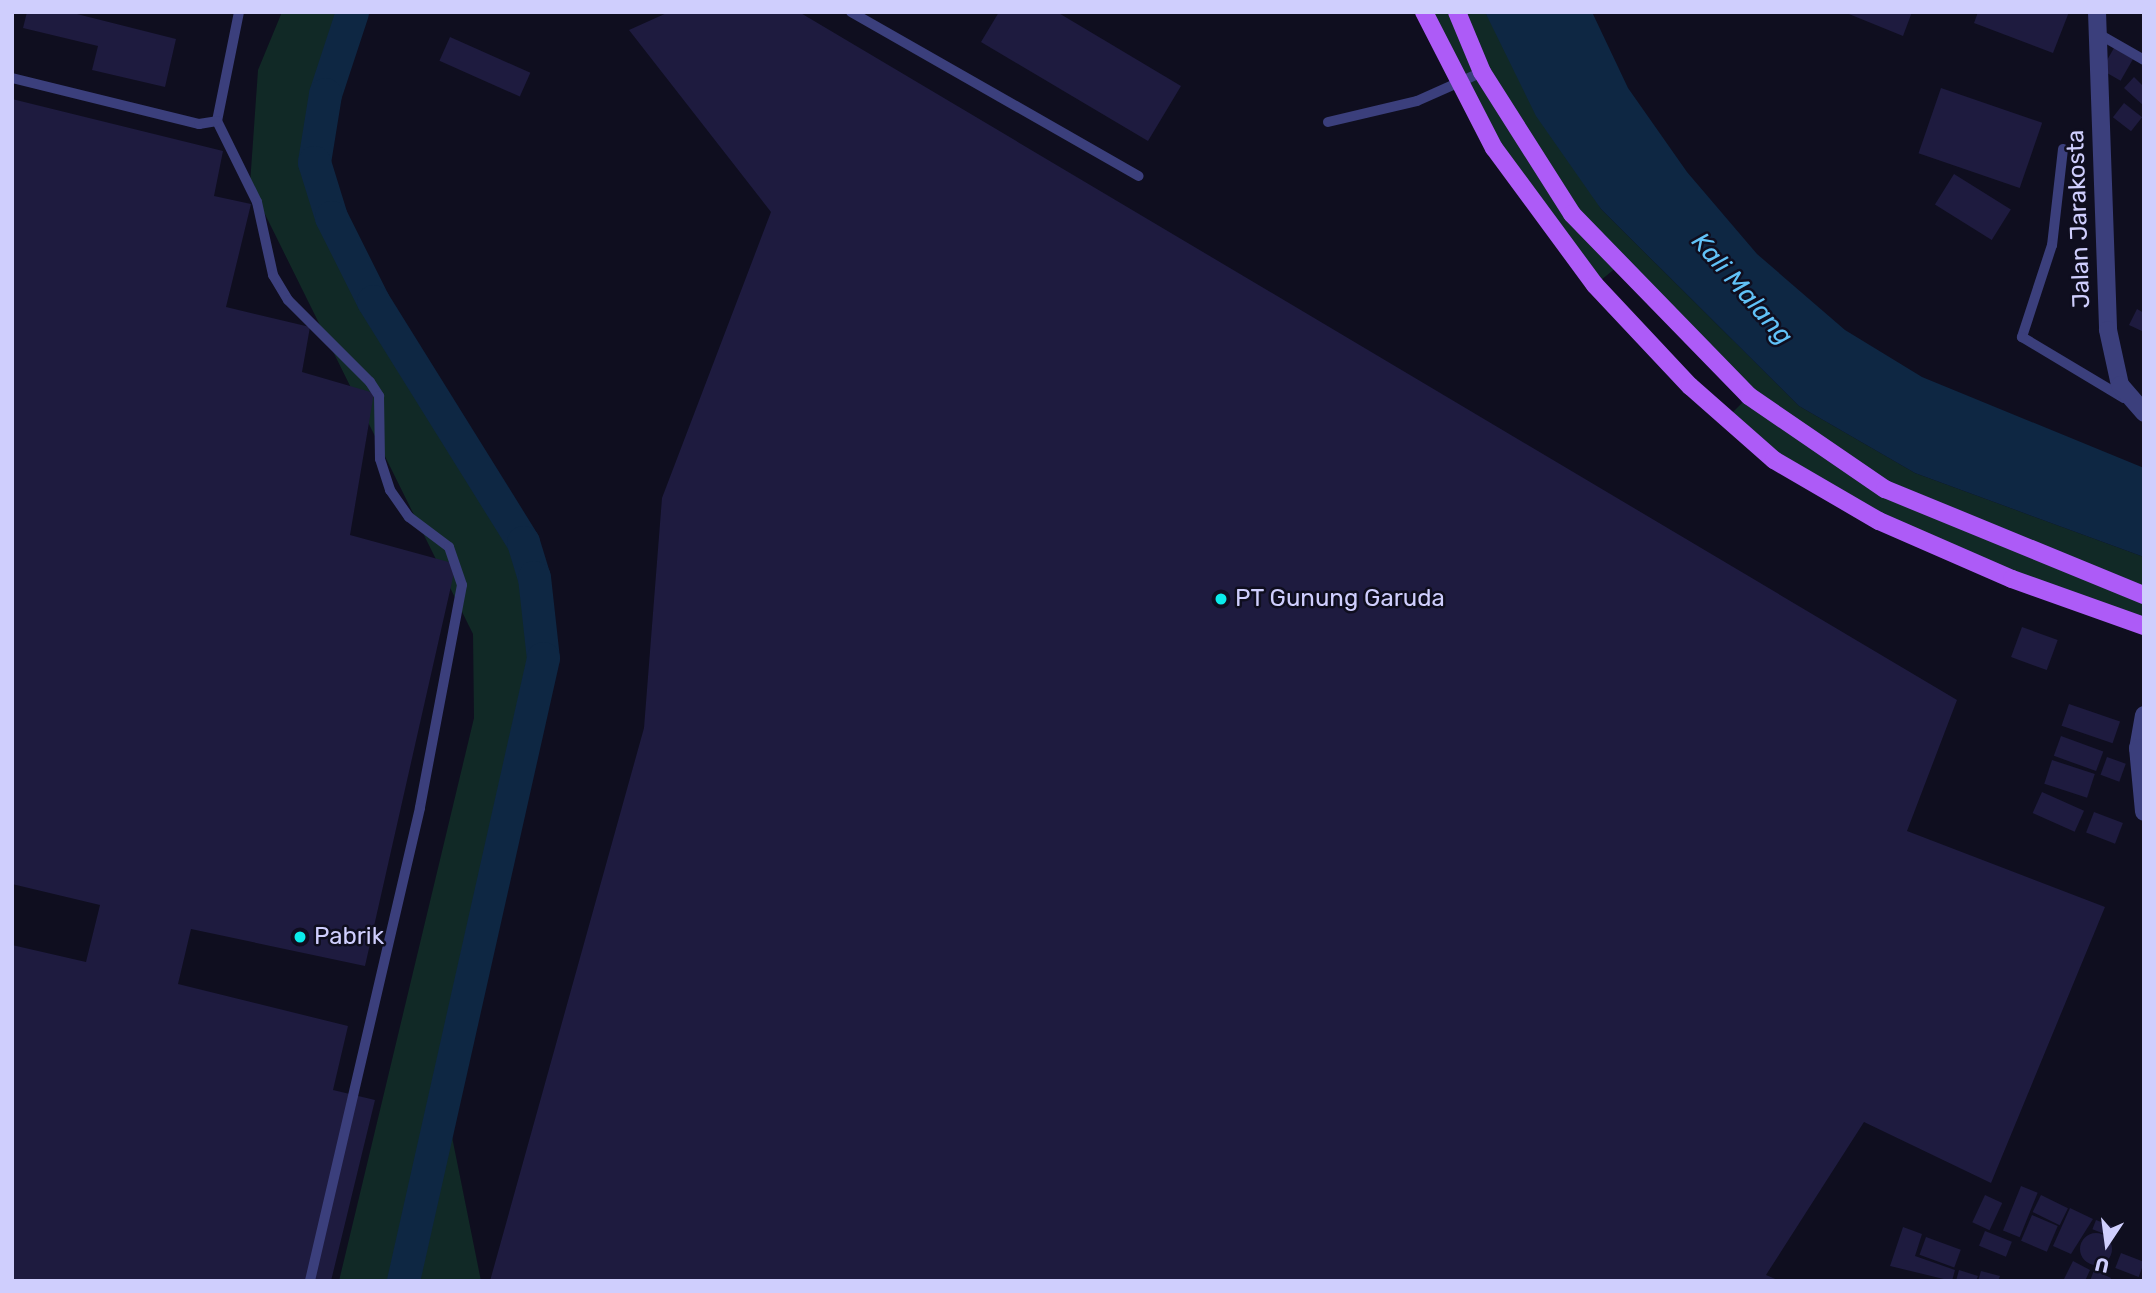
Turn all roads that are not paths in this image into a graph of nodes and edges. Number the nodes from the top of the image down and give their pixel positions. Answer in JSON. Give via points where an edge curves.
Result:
{"nodes":[{"id":1,"x":239,"y":12,"type":"edge"},
{"id":2,"x":851,"y":12,"type":"edge"},
{"id":3,"x":1423,"y":12,"type":"edge"},
{"id":4,"x":1457,"y":12,"type":"edge"},
{"id":5,"x":2097,"y":12,"type":"edge"},
{"id":6,"x":2097,"y":33,"type":"junction"},
{"id":7,"x":2143,"y":57,"type":"edge"},
{"id":8,"x":1482,"y":72,"type":"junction"},
{"id":9,"x":12,"y":78,"type":"edge"},
{"id":10,"x":1460,"y":84,"type":"junction"},
{"id":11,"x":217,"y":121,"type":"junction"},
{"id":12,"x":1328,"y":122,"type":"dead end"},
{"id":13,"x":2063,"y":149,"type":"dead end"},
{"id":14,"x":1138,"y":176,"type":"dead end"},
{"id":15,"x":1618,"y":267,"type":"junction"},
{"id":16,"x":1595,"y":285,"type":"junction"},
{"id":17,"x":1749,"y":396,"type":"junction"},
{"id":18,"x":2128,"y":401,"type":"junction"},
{"id":19,"x":2144,"y":413,"type":"edge"},
{"id":20,"x":1727,"y":418,"type":"junction"},
{"id":21,"x":2144,"y":595,"type":"edge"},
{"id":22,"x":2144,"y":626,"type":"edge"},
{"id":23,"x":2144,"y":715,"type":"edge"},
{"id":24,"x":2144,"y":812,"type":"edge"},
{"id":25,"x":310,"y":1281,"type":"edge"}],
"edges":[{"from":1,"to":11,"type":"lane"},
{"from":2,"to":14,"type":"lane"},
{"from":3,"to":10,"type":"main road"},
{"from":4,"to":8,"type":"main road"},
{"from":5,"to":6,"type":"street","name":"Jalan Jarakosta"},
{"from":6,"to":7,"type":"lane"},
{"from":6,"to":18,"type":"street","name":"Jalan Jarakosta","via":[[2108,330]]},
{"from":8,"to":10,"type":"lane"},
{"from":8,"to":15,"type":"main road","via":[[1572,214]]},
{"from":9,"to":11,"type":"lane","via":[[199,124]]},
{"from":10,"to":12,"type":"lane"},
{"from":10,"to":16,"type":"main road","via":[[1494,148]]},
{"from":11,"to":25,"type":"lane","via":[[257,202],[273,275],[288,300],[379,396],[380,459],[390,490],[409,517],[449,547],[463,585],[420,808]]},
{"from":13,"to":18,"type":"lane","via":[[2052,245],[2022,337]]},
{"from":15,"to":16,"type":"main road"},
{"from":15,"to":17,"type":"main road"},
{"from":16,"to":20,"type":"main road"},
{"from":17,"to":20,"type":"main road"},
{"from":17,"to":21,"type":"main road","via":[[1885,489]]},
{"from":18,"to":19,"type":"street"},
{"from":20,"to":22,"type":"main road","via":[[1774,460],[1879,521],[2012,579]]},
{"from":23,"to":24,"type":"street","via":[[2138,748]]}]}
